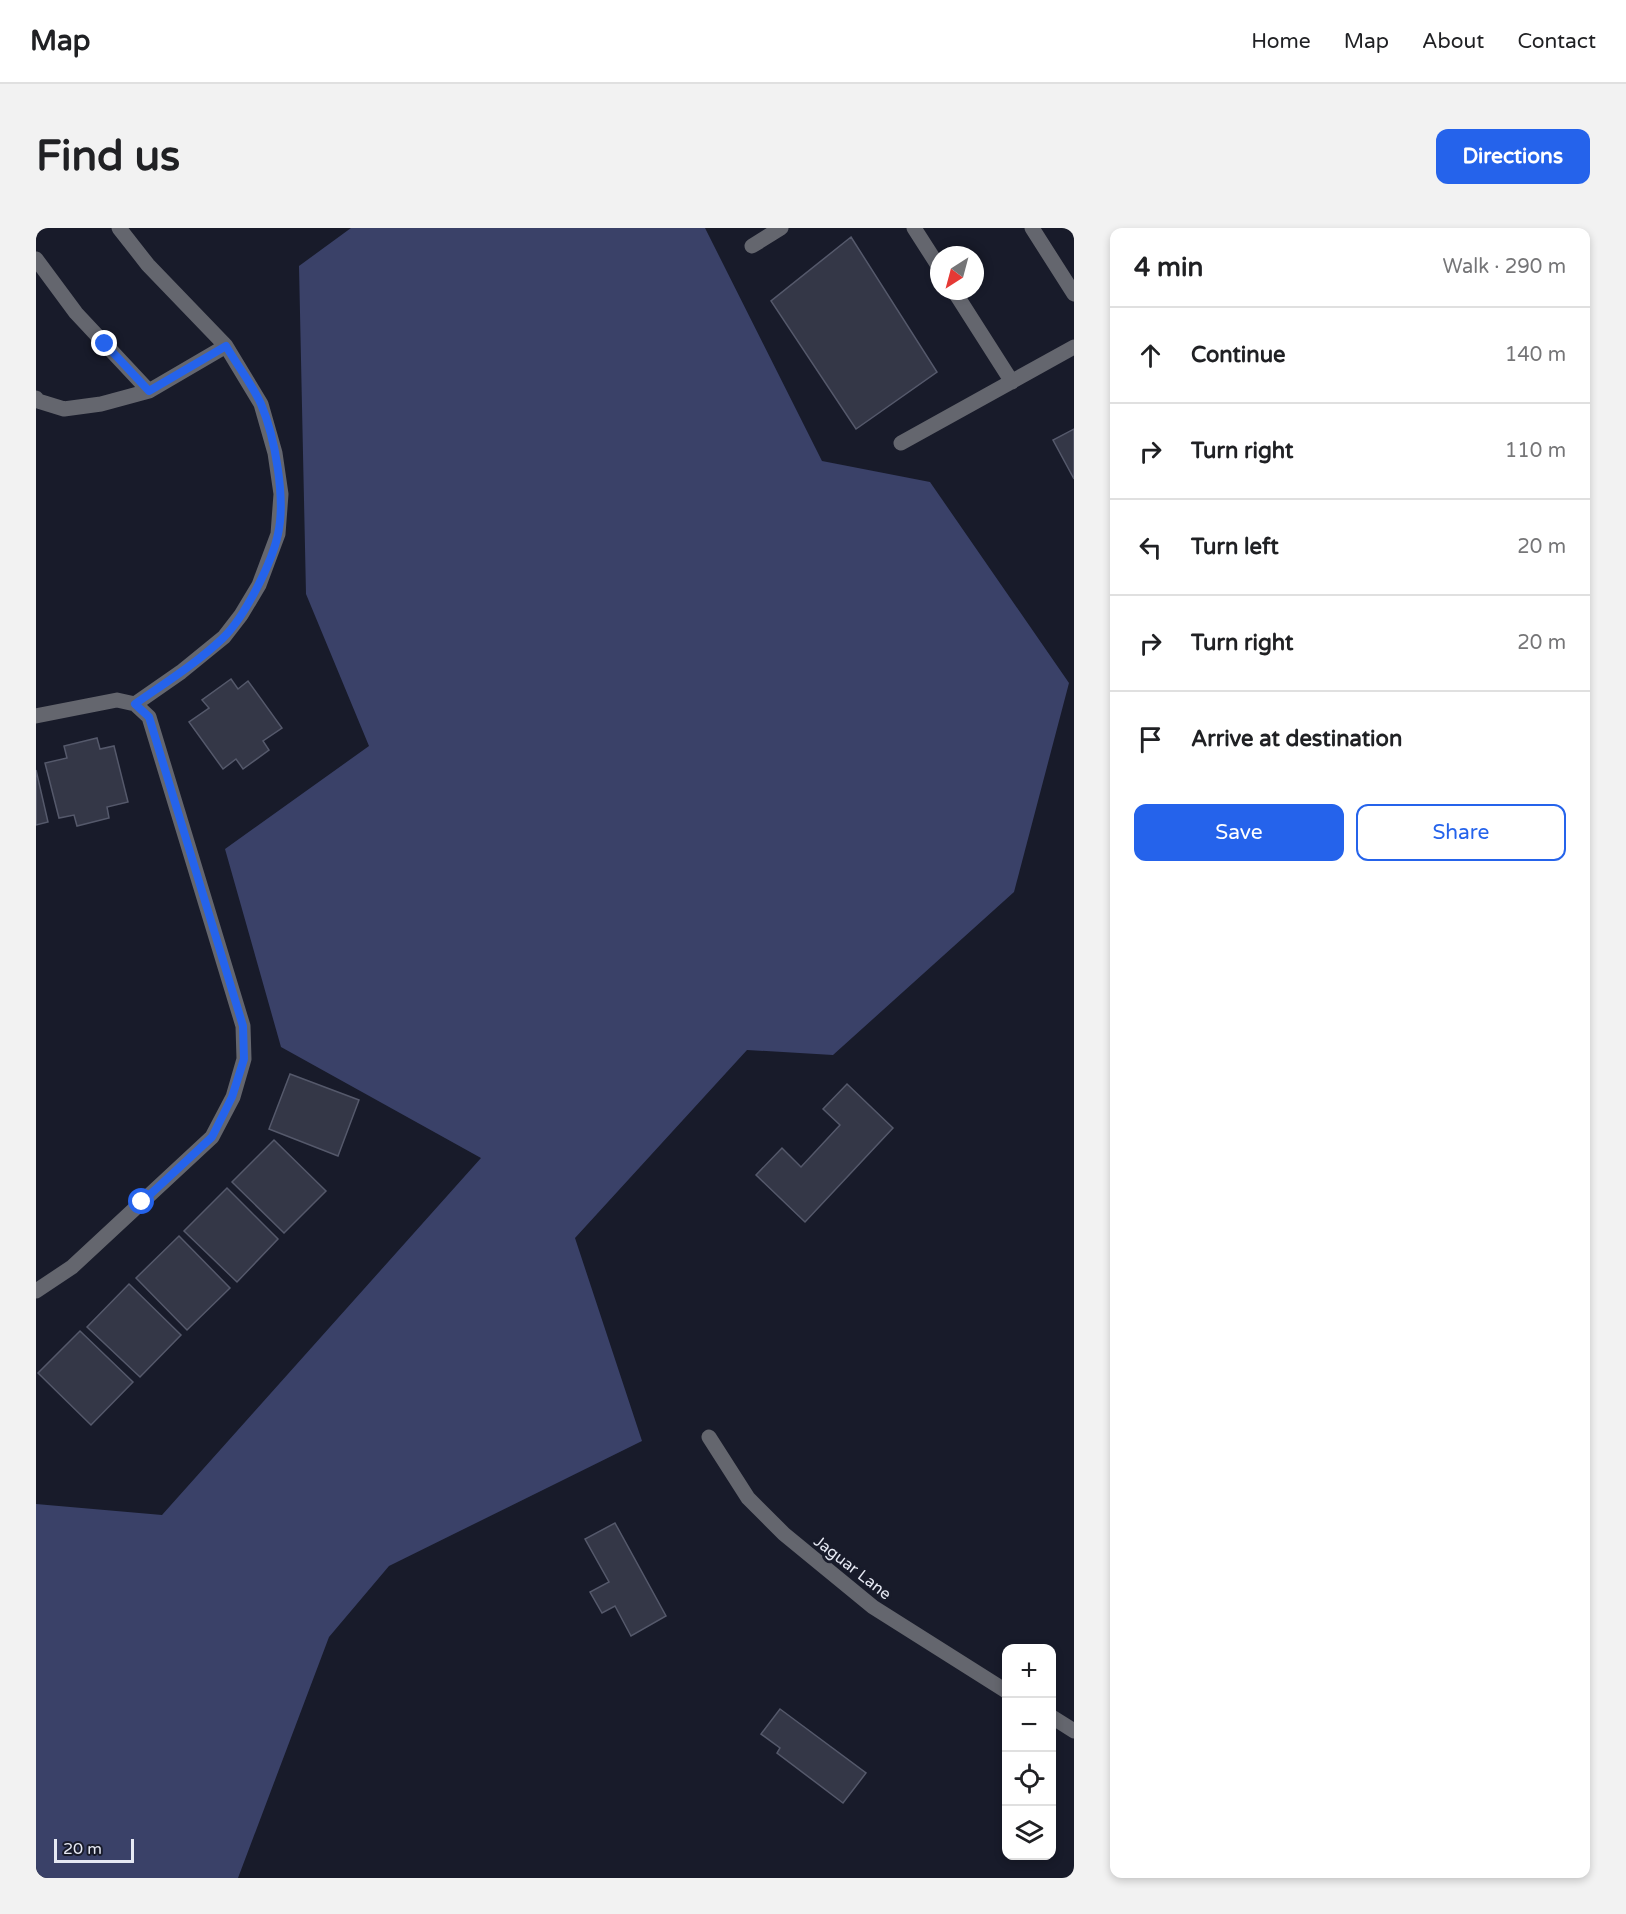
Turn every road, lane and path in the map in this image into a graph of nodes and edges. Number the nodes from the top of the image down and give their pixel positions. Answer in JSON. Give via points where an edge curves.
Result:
{"nodes":[{"id":1,"x":119,"y":228,"type":"edge"},
{"id":2,"x":781,"y":228,"type":"edge"},
{"id":3,"x":914,"y":228,"type":"edge"},
{"id":4,"x":1032,"y":228,"type":"edge"},
{"id":5,"x":752,"y":246,"type":"dead end"},
{"id":6,"x":930,"y":253,"type":"edge"},
{"id":7,"x":36,"y":259,"type":"edge"},
{"id":8,"x":1074,"y":294,"type":"edge"},
{"id":9,"x":960,"y":300,"type":"edge"},
{"id":10,"x":226,"y":346,"type":"junction"},
{"id":11,"x":1074,"y":347,"type":"edge"},
{"id":12,"x":1012,"y":382,"type":"junction"},
{"id":13,"x":149,"y":391,"type":"junction"},
{"id":14,"x":36,"y":398,"type":"edge"},
{"id":15,"x":901,"y":443,"type":"dead end"},
{"id":16,"x":135,"y":704,"type":"junction"},
{"id":17,"x":36,"y":716,"type":"edge"},
{"id":18,"x":36,"y":1290,"type":"edge"},
{"id":19,"x":710,"y":1437,"type":"dead end"},
{"id":20,"x":1002,"y":1688,"type":"edge"},
{"id":21,"x":1056,"y":1720,"type":"edge"},
{"id":22,"x":1074,"y":1731,"type":"edge"}],
"edges":[{"from":1,"to":10,"type":"street","via":[[148,265]]},
{"from":2,"to":5,"type":"street"},
{"from":3,"to":6,"type":"street"},
{"from":4,"to":8,"type":"street"},
{"from":7,"to":13,"type":"street","via":[[76,313]]},
{"from":9,"to":12,"type":"street"},
{"from":10,"to":13,"type":"street"},
{"from":10,"to":16,"type":"street","via":[[261,404],[272,443],[281,494],[278,534],[259,585],[224,637]]},
{"from":11,"to":12,"type":"street"},
{"from":12,"to":15,"type":"street"},
{"from":13,"to":14,"type":"street","via":[[64,409]]},
{"from":16,"to":17,"type":"street","via":[[117,700]]},
{"from":16,"to":18,"type":"street","via":[[149,717],[243,1026],[244,1059],[232,1097],[212,1137],[72,1267]]},
{"from":19,"to":20,"type":"street","name":"Jaguar Lane","via":[[748,1498],[784,1534],[873,1607]]},
{"from":21,"to":22,"type":"street"}]}
